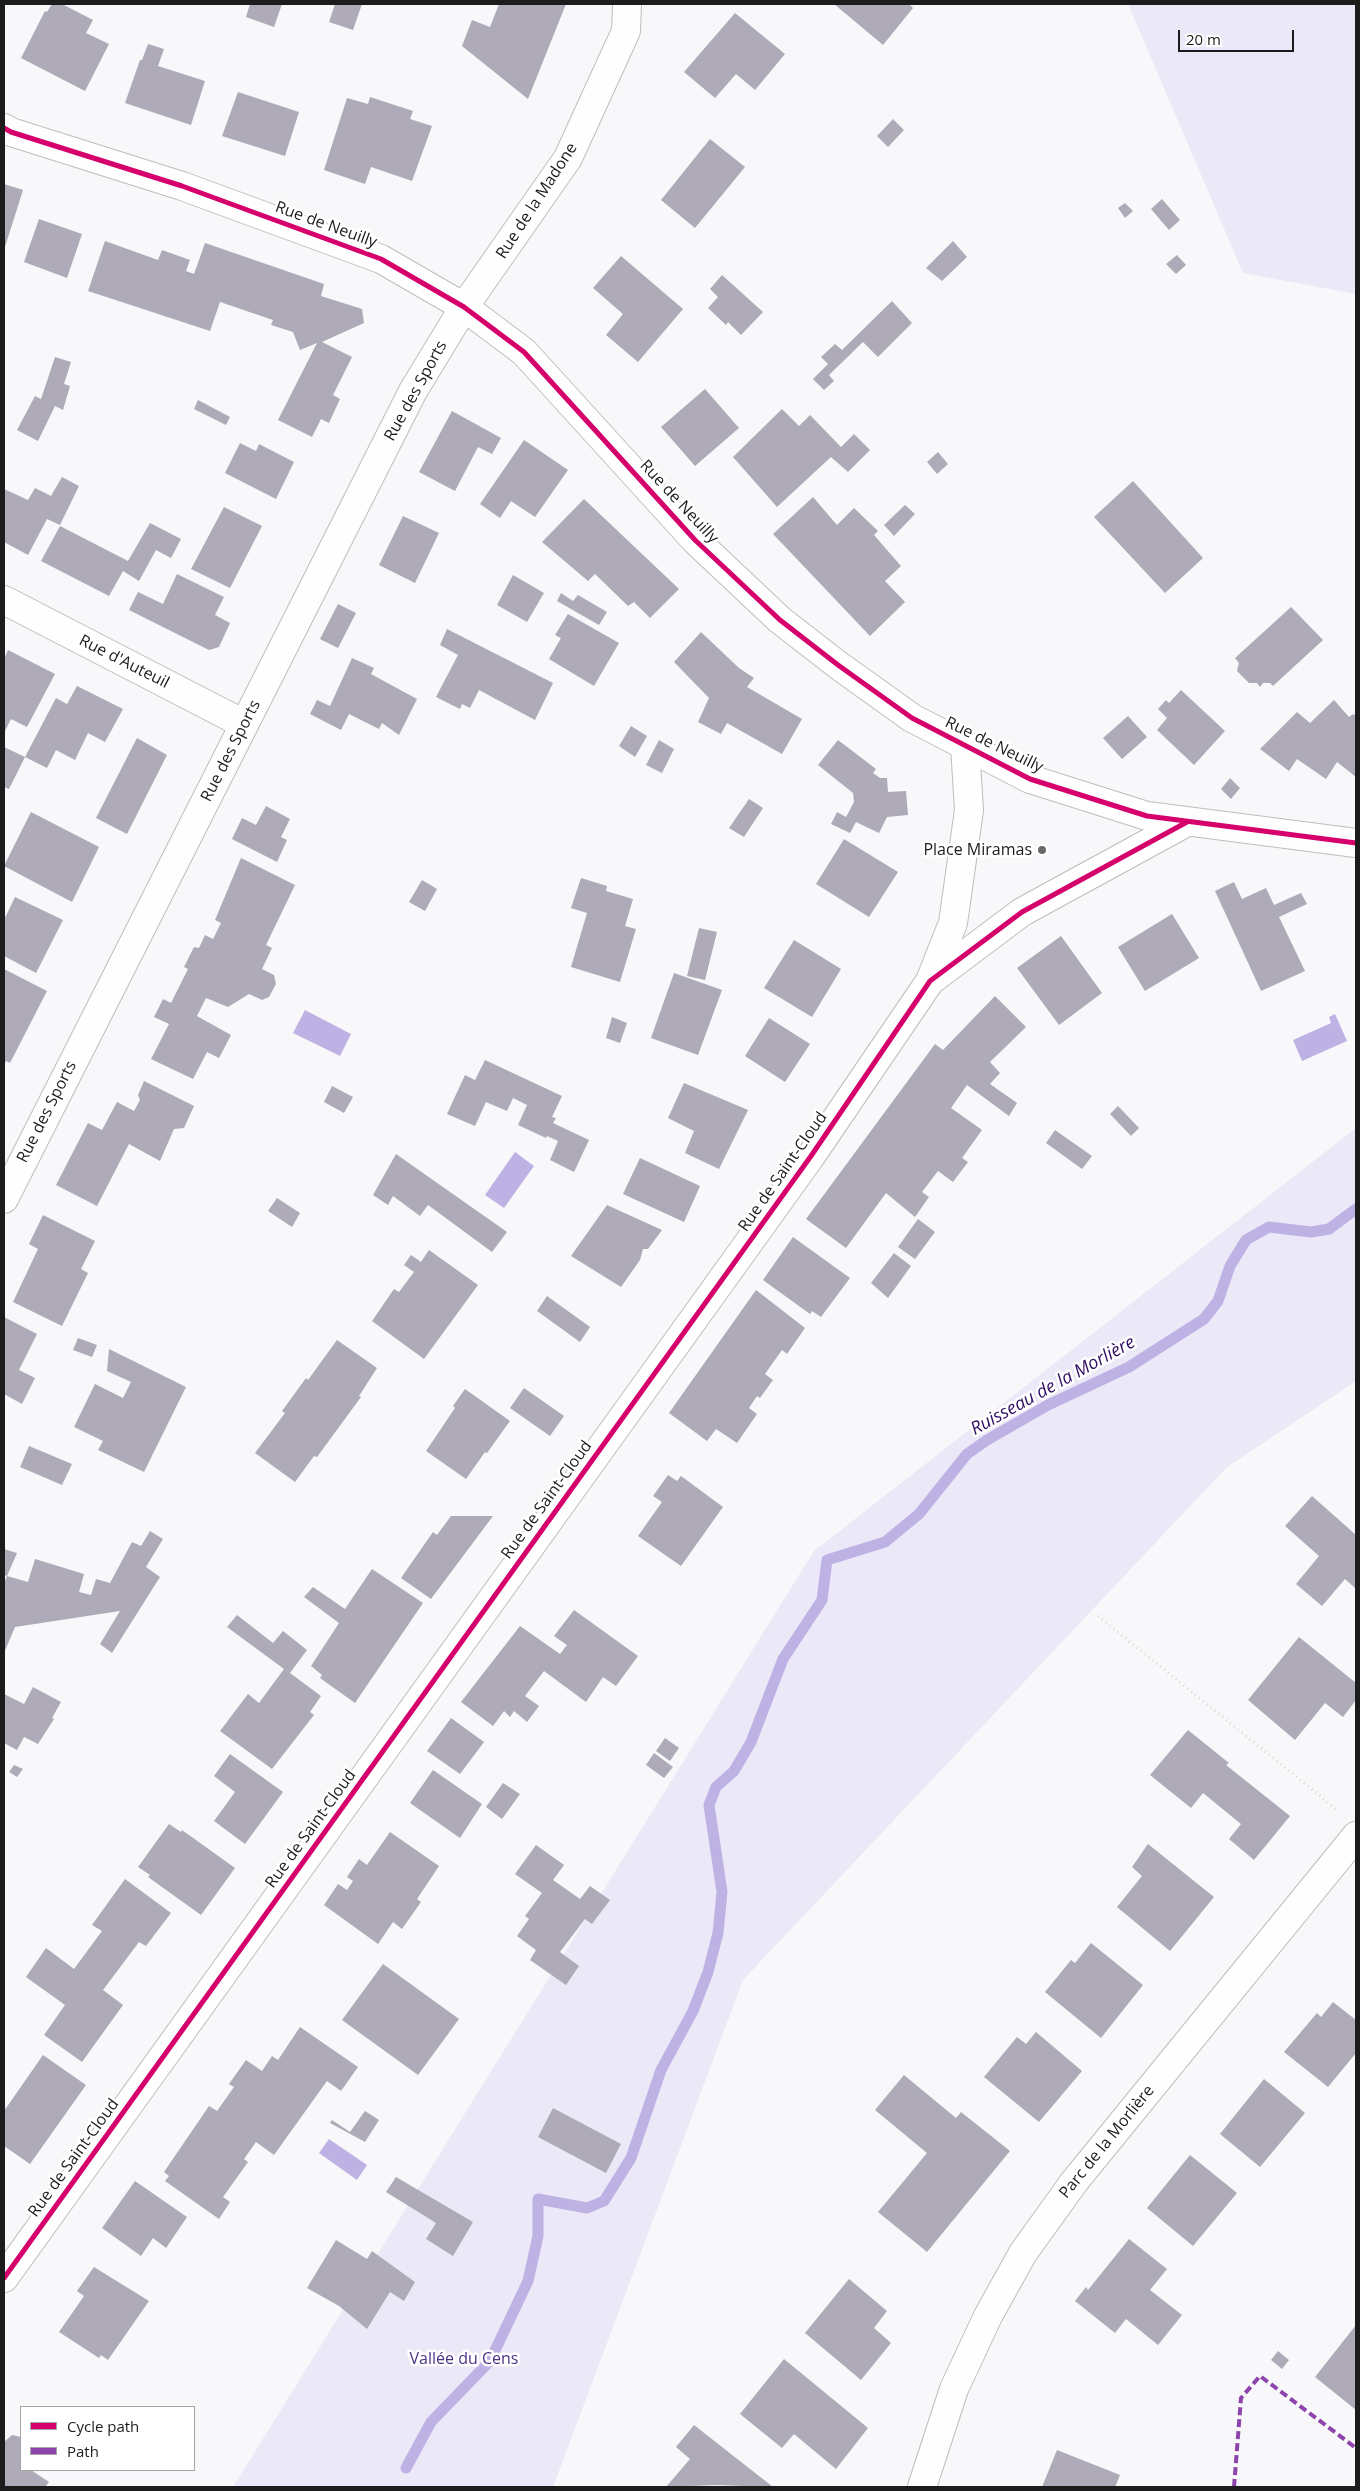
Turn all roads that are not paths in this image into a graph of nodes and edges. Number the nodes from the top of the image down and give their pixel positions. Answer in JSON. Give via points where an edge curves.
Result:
{"nodes":[{"id":1,"x":628,"y":4,"type":"edge"},
{"id":2,"x":4,"y":128,"type":"edge"},
{"id":3,"x":464,"y":307,"type":"junction"},
{"id":4,"x":4,"y":600,"type":"edge"},
{"id":5,"x":244,"y":724,"type":"junction"},
{"id":6,"x":965,"y":746,"type":"junction"},
{"id":7,"x":1187,"y":822,"type":"junction"},
{"id":8,"x":1356,"y":843,"type":"edge"},
{"id":9,"x":930,"y":981,"type":"junction"},
{"id":10,"x":4,"y":1198,"type":"edge"},
{"id":11,"x":1356,"y":1836,"type":"edge"},
{"id":12,"x":4,"y":2278,"type":"edge"},
{"id":13,"x":922,"y":2487,"type":"edge"}],
"edges":[{"from":1,"to":3,"type":"street","name":"Rue de la Madone","via":[[626,31],[568,158]]},
{"from":2,"to":3,"type":"street","name":"Rue de Neuilly","via":[[182,186],[381,258]]},
{"from":3,"to":5,"type":"street","name":"Rue des Sports","via":[[413,391]]},
{"from":3,"to":6,"type":"street","name":"Rue de Neuilly","via":[[524,352],[695,540],[780,620],[912,718]]},
{"from":4,"to":5,"type":"street","name":"Rue d'Auteuil"},
{"from":5,"to":10,"type":"street","name":"Rue des Sports"},
{"from":6,"to":7,"type":"street","name":"Rue de Neuilly","via":[[1030,779],[1147,816]]},
{"from":6,"to":9,"type":"street","name":"Rue de Saint-Cloud","via":[[969,810],[953,923]]},
{"from":7,"to":8,"type":"street","name":"Rue de Neuilly"},
{"from":7,"to":9,"type":"street","name":"Rue de Saint-Cloud","via":[[1022,912]]},
{"from":9,"to":12,"type":"street","name":"Rue de Saint-Cloud","via":[[811,1156]]},
{"from":11,"to":13,"type":"street","name":"Parc de la Morlière","via":[[1074,2182],[1023,2253],[988,2316],[954,2389]]}]}
